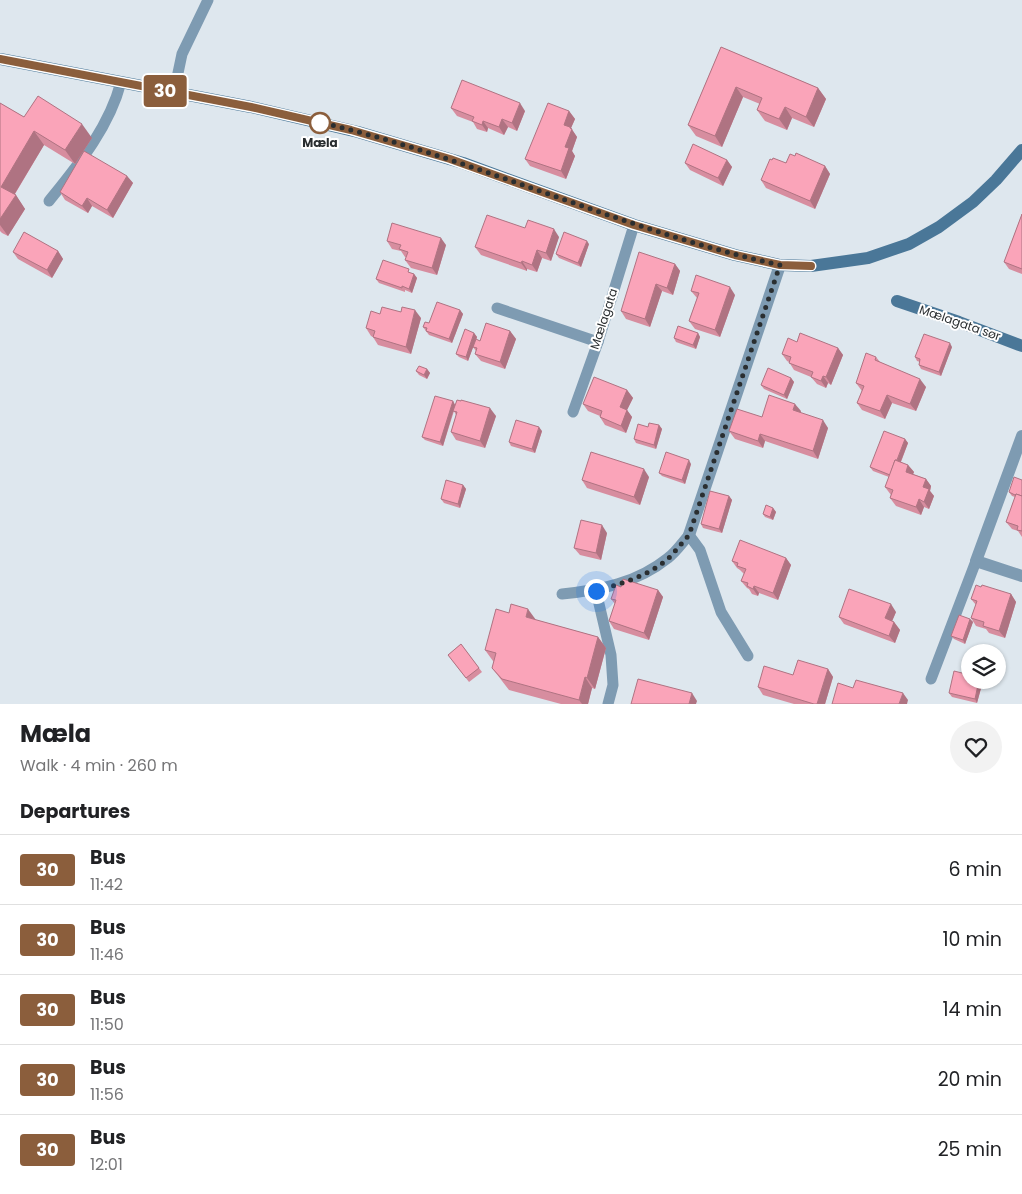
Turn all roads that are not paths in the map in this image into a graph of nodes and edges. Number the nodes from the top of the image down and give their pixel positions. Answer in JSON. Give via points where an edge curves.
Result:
{"nodes":[{"id":1,"x":208,"y":0,"type":"edge"},
{"id":2,"x":0,"y":59,"type":"edge"},
{"id":3,"x":121,"y":82,"type":"junction"},
{"id":4,"x":174,"y":92,"type":"junction"},
{"id":5,"x":1022,"y":150,"type":"edge"},
{"id":6,"x":49,"y":201,"type":"dead end"},
{"id":7,"x":634,"y":225,"type":"junction"},
{"id":8,"x":780,"y":265,"type":"junction"},
{"id":9,"x":897,"y":301,"type":"dead end"},
{"id":10,"x":497,"y":308,"type":"dead end"},
{"id":11,"x":598,"y":342,"type":"junction"},
{"id":12,"x":1022,"y":346,"type":"edge"},
{"id":13,"x":573,"y":412,"type":"dead end"},
{"id":14,"x":1022,"y":436,"type":"edge"},
{"id":15,"x":689,"y":535,"type":"junction"},
{"id":16,"x":976,"y":561,"type":"junction"},
{"id":17,"x":1022,"y":576,"type":"edge"},
{"id":18,"x":596,"y":591,"type":"junction"},
{"id":19,"x":562,"y":594,"type":"dead end"},
{"id":20,"x":748,"y":656,"type":"dead end"},
{"id":21,"x":931,"y":679,"type":"dead end"},
{"id":22,"x":608,"y":704,"type":"edge"}],
"edges":[{"from":1,"to":4,"type":"lane","via":[[182,54]]},
{"from":2,"to":3,"type":"main road"},
{"from":3,"to":4,"type":"main road"},
{"from":3,"to":6,"type":"lane","via":[[115,103],[84,158]]},
{"from":4,"to":7,"type":"main road","via":[[402,144]]},
{"from":5,"to":8,"type":"main road","via":[[974,202],[909,244],[868,258],[811,266]]},
{"from":7,"to":8,"type":"main road"},
{"from":7,"to":11,"type":"lane","name":"Mælagata"},
{"from":8,"to":15,"type":"street"},
{"from":9,"to":12,"type":"main road","name":"Mælagata sør"},
{"from":10,"to":11,"type":"lane"},
{"from":11,"to":13,"type":"lane","name":"Mælagata"},
{"from":14,"to":16,"type":"street"},
{"from":15,"to":18,"type":"lane","via":[[670,557],[652,570]]},
{"from":15,"to":20,"type":"lane","via":[[700,550],[722,612]]},
{"from":16,"to":17,"type":"street"},
{"from":16,"to":21,"type":"lane"},
{"from":18,"to":19,"type":"lane"},
{"from":18,"to":22,"type":"lane","via":[[611,655],[613,685]]}]}
